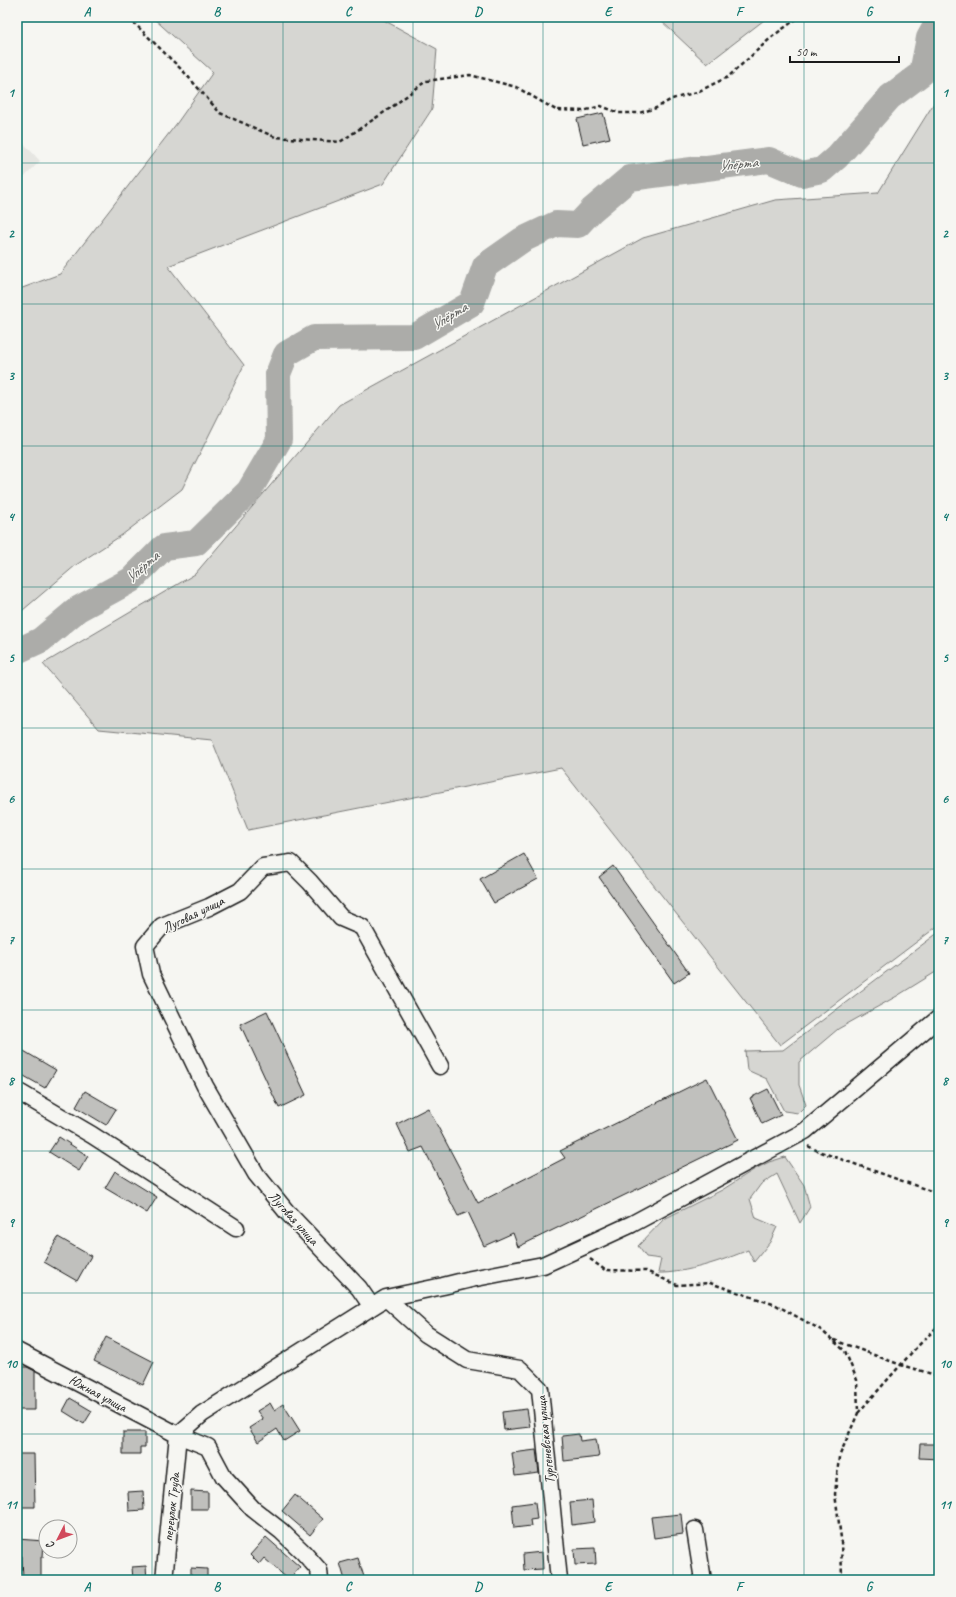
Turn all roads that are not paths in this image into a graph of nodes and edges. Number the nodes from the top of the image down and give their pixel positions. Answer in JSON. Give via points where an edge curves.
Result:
{"nodes":[{"id":1,"x":939,"y":1018,"type":"edge"},
{"id":2,"x":440,"y":1066,"type":"dead end"},
{"id":3,"x":17,"y":1091,"type":"edge"},
{"id":4,"x":236,"y":1228,"type":"dead end"},
{"id":5,"x":386,"y":1298,"type":"junction"},
{"id":6,"x":372,"y":1307,"type":"junction"},
{"id":7,"x":17,"y":1350,"type":"edge"},
{"id":8,"x":178,"y":1435,"type":"junction"},
{"id":9,"x":696,"y":1530,"type":"dead end"},
{"id":10,"x":164,"y":1580,"type":"edge"},
{"id":11,"x":320,"y":1580,"type":"edge"},
{"id":12,"x":559,"y":1580,"type":"edge"},
{"id":13,"x":703,"y":1580,"type":"edge"}],
"edges":[{"from":1,"to":5,"type":"street","via":[[805,1131],[632,1224],[542,1265]]},
{"from":2,"to":6,"type":"street","name":"Луговая улица","via":[[362,927],[341,918],[291,863],[263,867],[240,891],[162,926],[145,946],[151,974],[205,1086],[256,1174],[286,1211],[359,1288]]},
{"from":3,"to":4,"type":"street","via":[[92,1135]]},
{"from":5,"to":6,"type":"street"},
{"from":5,"to":12,"type":"street","name":"Тургеневская улица","via":[[426,1334],[467,1360],[520,1369],[540,1389]]},
{"from":6,"to":8,"type":"street","via":[[202,1414]]},
{"from":7,"to":8,"type":"street","name":"Южная улица"},
{"from":8,"to":10,"type":"street","name":"переулок Труда"},
{"from":8,"to":11,"type":"street","name":"Южная улица","via":[[208,1447],[224,1477],[253,1509],[303,1552],[319,1570]]},
{"from":9,"to":13,"type":"street"}]}
